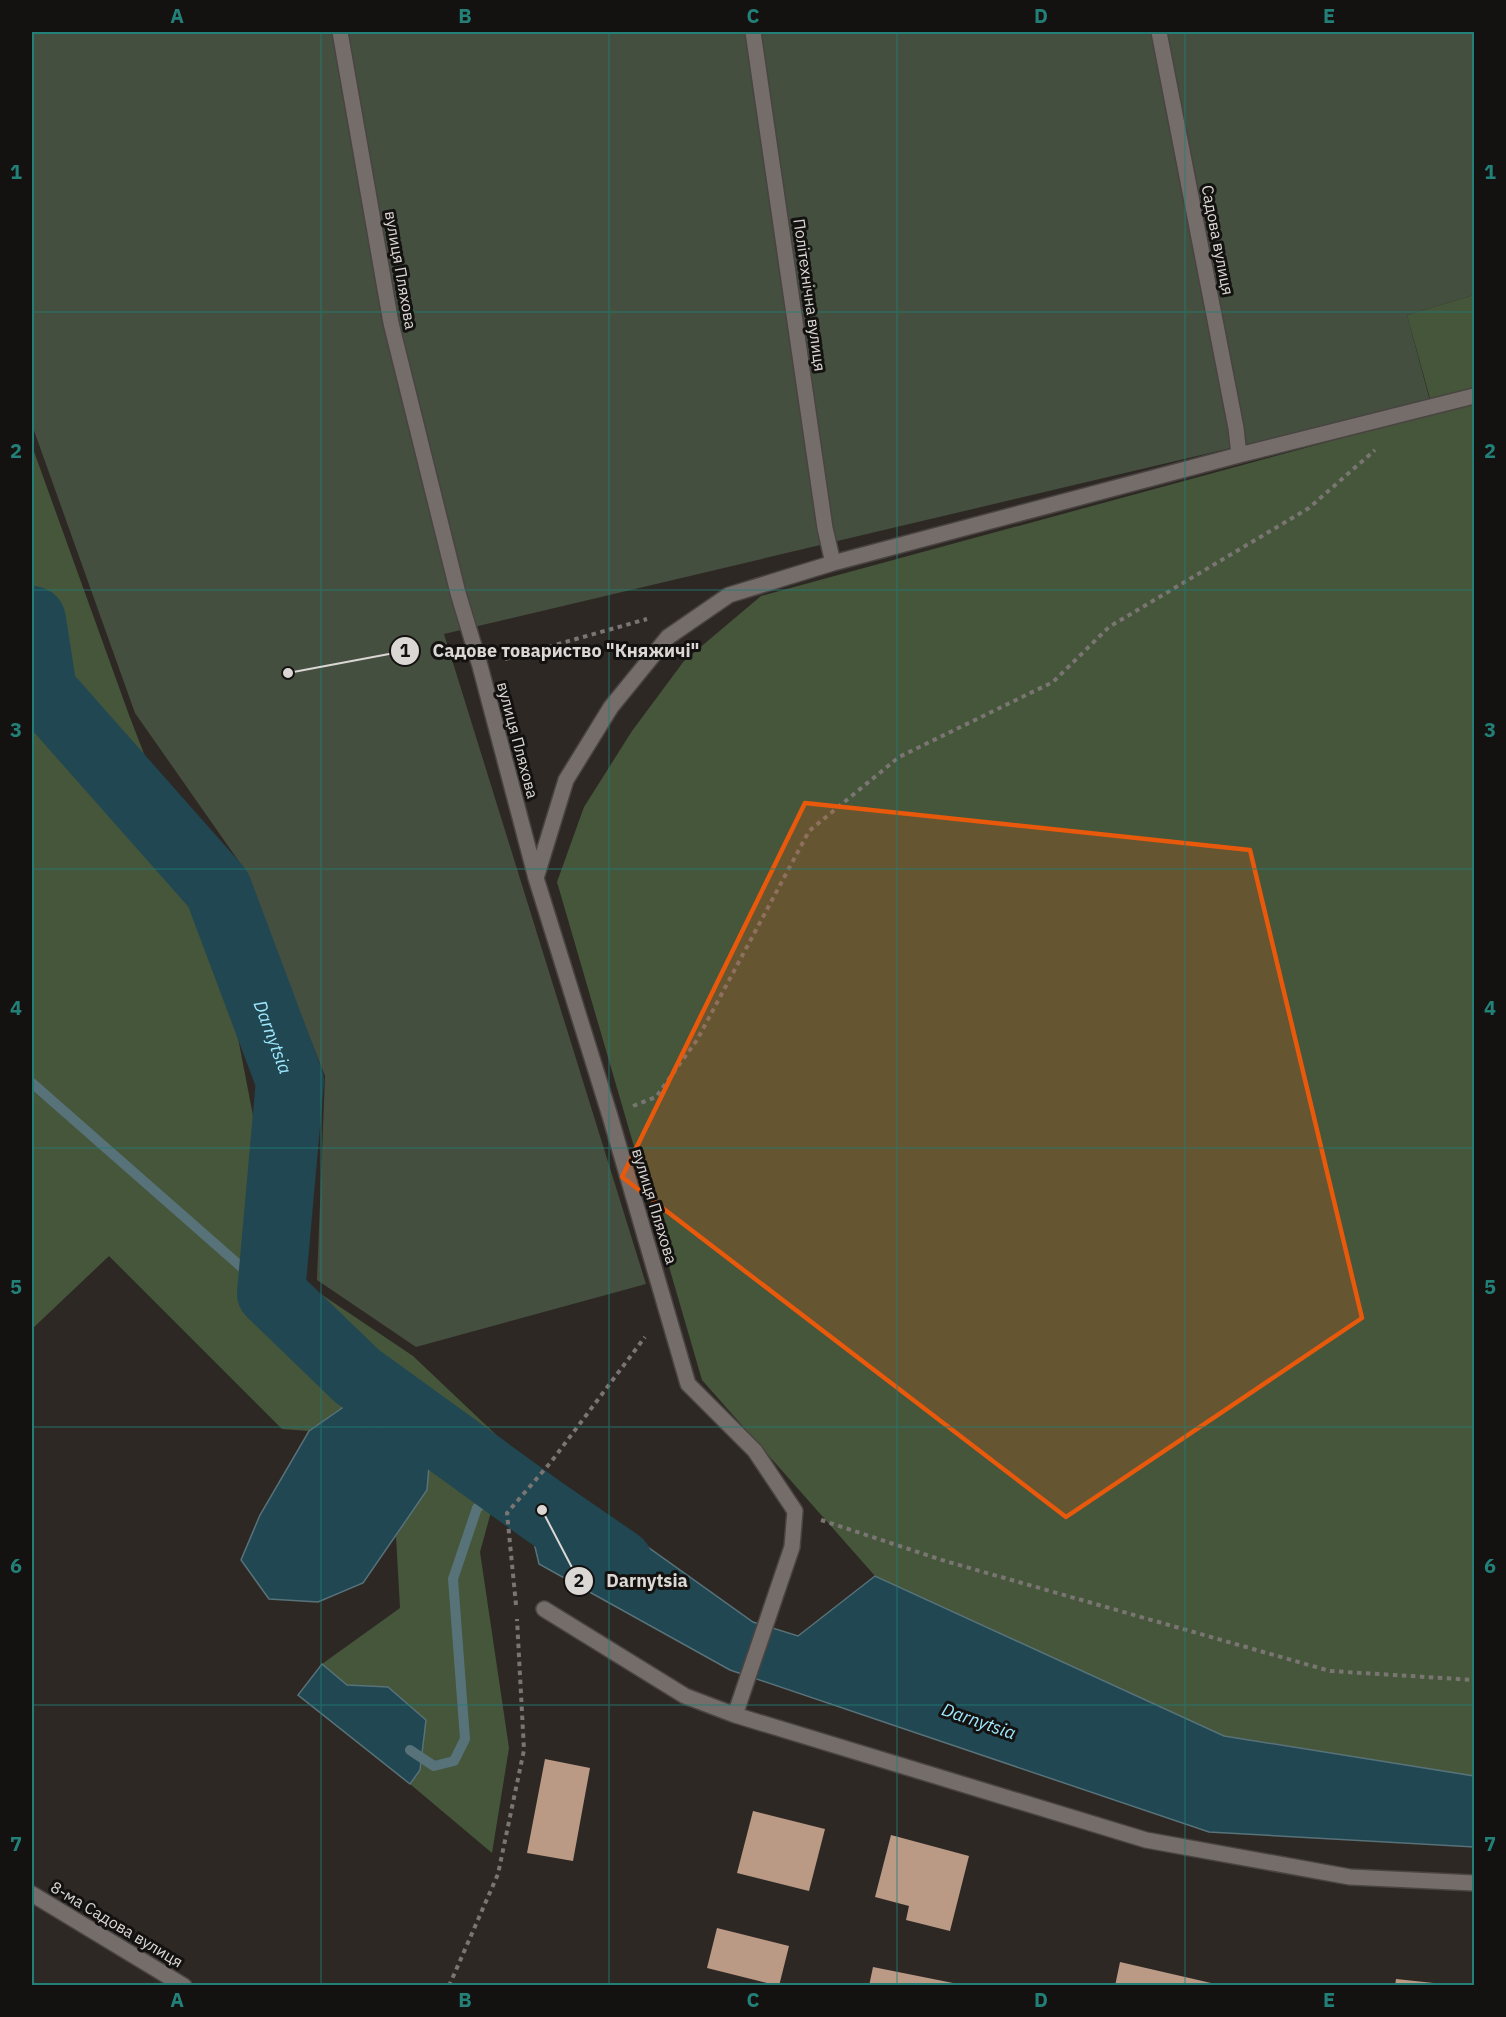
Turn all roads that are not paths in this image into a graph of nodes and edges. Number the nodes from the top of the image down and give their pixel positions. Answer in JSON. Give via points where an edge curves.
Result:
{"nodes":[{"id":1,"x":340,"y":32,"type":"edge"},
{"id":2,"x":753,"y":32,"type":"edge"},
{"id":3,"x":1159,"y":32,"type":"edge"},
{"id":4,"x":1474,"y":396,"type":"edge"},
{"id":5,"x":1239,"y":455,"type":"junction"},
{"id":6,"x":833,"y":563,"type":"junction"},
{"id":7,"x":536,"y":878,"type":"junction"},
{"id":8,"x":543,"y":1609,"type":"dead end"},
{"id":9,"x":735,"y":1715,"type":"junction"},
{"id":10,"x":1474,"y":1883,"type":"edge"},
{"id":11,"x":32,"y":1894,"type":"edge"},
{"id":12,"x":184,"y":1986,"type":"edge"}],
"edges":[{"from":1,"to":7,"type":"street","name":"вулиця Пляхова","via":[[391,323],[458,593]]},
{"from":2,"to":6,"type":"street","name":"Політехнічна вулиця"},
{"from":3,"to":5,"type":"street","name":"Садова вулиця"},
{"from":4,"to":5,"type":"street"},
{"from":5,"to":6,"type":"street"},
{"from":6,"to":7,"type":"street","via":[[729,596],[668,637],[611,707],[566,780]]},
{"from":7,"to":9,"type":"street","name":"вулиця Пляхова","via":[[688,1384],[755,1451],[795,1511],[792,1547]]},
{"from":8,"to":9,"type":"street","via":[[685,1696]]},
{"from":9,"to":10,"type":"street","via":[[1146,1840],[1350,1877]]},
{"from":11,"to":12,"type":"street","name":"8-ма Садова вулиця"}]}
